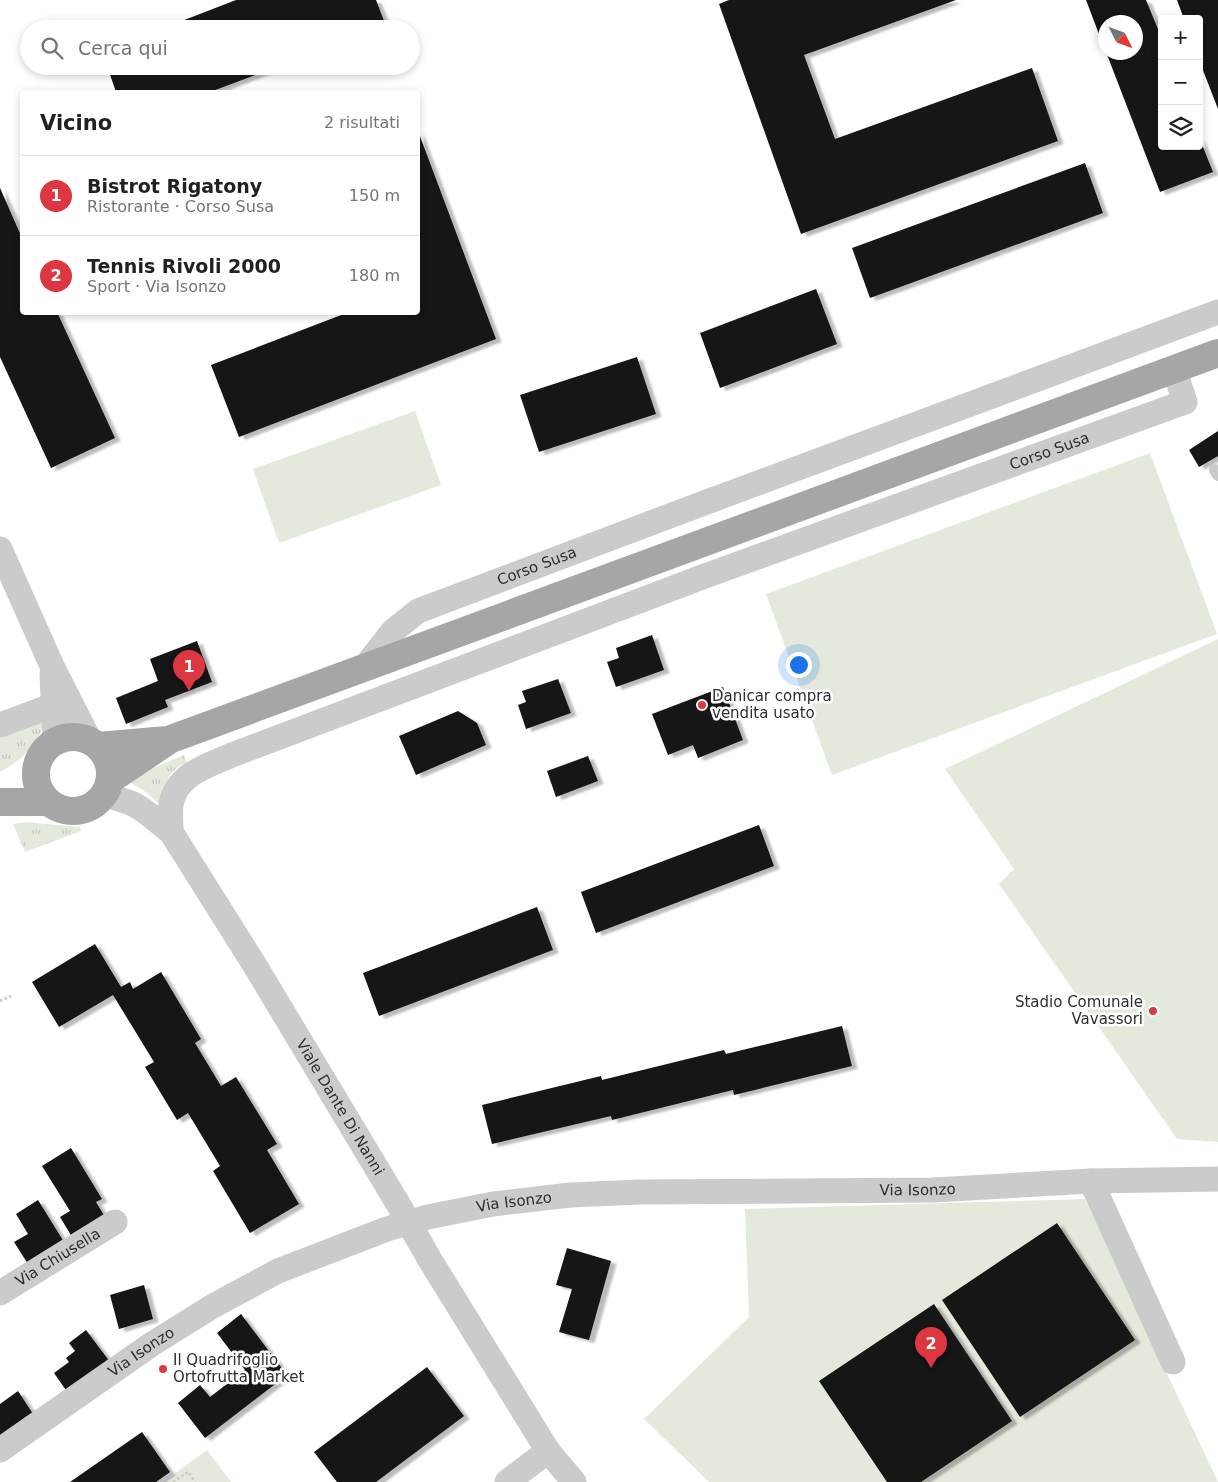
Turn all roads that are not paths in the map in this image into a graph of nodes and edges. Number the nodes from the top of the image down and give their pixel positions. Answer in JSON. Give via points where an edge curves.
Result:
{"nodes":[{"id":1,"x":1218,"y":312,"type":"edge"},
{"id":2,"x":1218,"y":353,"type":"edge"},
{"id":3,"x":1174,"y":369,"type":"junction"},
{"id":4,"x":898,"y":431,"type":"junction"},
{"id":5,"x":910,"y":466,"type":"junction"},
{"id":6,"x":870,"y":481,"type":"junction"},
{"id":7,"x":729,"y":493,"type":"junction"},
{"id":8,"x":882,"y":512,"type":"junction"},
{"id":9,"x":741,"y":529,"type":"junction"},
{"id":10,"x":0,"y":549,"type":"edge"},
{"id":11,"x":567,"y":593,"type":"junction"},
{"id":12,"x":10,"y":598,"type":"edge"},
{"id":13,"x":579,"y":623,"type":"junction"},
{"id":14,"x":52,"y":666,"type":"junction"},
{"id":15,"x":364,"y":668,"type":"junction"},
{"id":16,"x":54,"y":704,"type":"junction"},
{"id":17,"x":218,"y":722,"type":"junction"},
{"id":18,"x":0,"y":725,"type":"edge"},
{"id":19,"x":171,"y":739,"type":"junction"},
{"id":20,"x":55,"y":741,"type":"junction"},
{"id":21,"x":94,"y":744,"type":"junction"},
{"id":22,"x":232,"y":755,"type":"junction"},
{"id":23,"x":36,"y":770,"type":"junction"},
{"id":24,"x":107,"y":787,"type":"junction"},
{"id":25,"x":0,"y":801,"type":"edge"},
{"id":26,"x":48,"y":802,"type":"junction"},
{"id":27,"x":171,"y":832,"type":"junction"},
{"id":28,"x":1218,"y":1179,"type":"edge"},
{"id":29,"x":1091,"y":1181,"type":"junction"},
{"id":30,"x":408,"y":1221,"type":"junction"},
{"id":31,"x":115,"y":1222,"type":"dead end"},
{"id":32,"x":0,"y":1293,"type":"edge"},
{"id":33,"x":1173,"y":1362,"type":"dead end"},
{"id":34,"x":0,"y":1450,"type":"edge"},
{"id":35,"x":548,"y":1450,"type":"junction"},
{"id":36,"x":507,"y":1482,"type":"edge"},
{"id":37,"x":574,"y":1482,"type":"edge"}],
"edges":[{"from":1,"to":4,"type":"street","name":"Corso Susa"},
{"from":2,"to":3,"type":"main road"},
{"from":3,"to":5,"type":"main road"},
{"from":3,"to":8,"type":"street","name":"Corso Susa","via":[[1185,402]]},
{"from":4,"to":5,"type":"street"},
{"from":4,"to":7,"type":"street","name":"Corso Susa"},
{"from":5,"to":6,"type":"main road"},
{"from":6,"to":8,"type":"street"},
{"from":6,"to":9,"type":"main road"},
{"from":7,"to":9,"type":"street"},
{"from":7,"to":15,"type":"street","name":"Corso Susa","via":[[418,611],[394,631]]},
{"from":8,"to":13,"type":"street","name":"Corso Susa"},
{"from":9,"to":11,"type":"main road"},
{"from":10,"to":12,"type":"street"},
{"from":11,"to":13,"type":"street"},
{"from":11,"to":15,"type":"main road"},
{"from":12,"to":14,"type":"street"},
{"from":13,"to":22,"type":"street","name":"Corso Susa"},
{"from":14,"to":16,"type":"street"},
{"from":14,"to":21,"type":"street"},
{"from":15,"to":17,"type":"main road"},
{"from":16,"to":18,"type":"street"},
{"from":16,"to":20,"type":"street"},
{"from":17,"to":19,"type":"main road"},
{"from":17,"to":22,"type":"street"},
{"from":19,"to":21,"type":"main road"},
{"from":19,"to":24,"type":"main road"},
{"from":20,"to":21,"type":"main road","via":[[73,737]]},
{"from":20,"to":23,"type":"main road","via":[[39,758]]},
{"from":21,"to":24,"type":"main road","via":[[106,756],[110,768]]},
{"from":22,"to":27,"type":"street","name":"Corso Susa","via":[[194,771],[183,781],[171,805]]},
{"from":23,"to":25,"type":"main road"},
{"from":23,"to":26,"type":"main road","via":[[37,782]]},
{"from":24,"to":26,"type":"main road","via":[[96,804],[84,810],[59,809]]},
{"from":24,"to":27,"type":"street","name":"Viale Dante Di Nanni"},
{"from":25,"to":26,"type":"main road"},
{"from":27,"to":30,"type":"street","name":"Viale Dante Di Nanni"},
{"from":28,"to":29,"type":"street","name":"Via Isonzo"},
{"from":29,"to":30,"type":"street","name":"Via Isonzo","via":[[933,1190],[570,1194],[493,1204]]},
{"from":29,"to":33,"type":"street"},
{"from":30,"to":34,"type":"street","name":"Via Isonzo","via":[[278,1271],[213,1306],[152,1344]]},
{"from":30,"to":35,"type":"street","name":"Viale Dante Di Nanni"},
{"from":31,"to":32,"type":"street","name":"Via Chiusella"},
{"from":35,"to":36,"type":"street"},
{"from":35,"to":37,"type":"street","name":"Viale Dante Di Nanni"}]}
